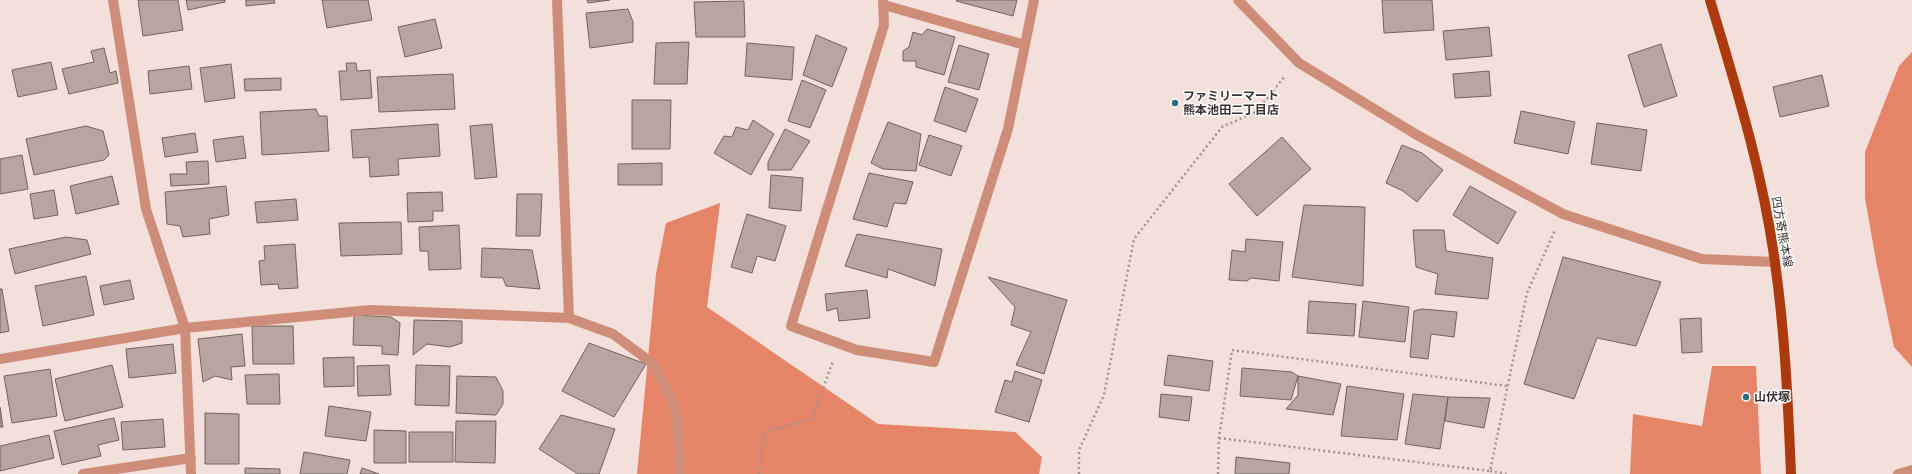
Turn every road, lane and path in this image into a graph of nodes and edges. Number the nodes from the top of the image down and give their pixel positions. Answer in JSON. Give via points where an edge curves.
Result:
{"nodes":[{"id":1,"x":113,"y":0,"type":"edge"},
{"id":2,"x":557,"y":0,"type":"edge"},
{"id":3,"x":1034,"y":0,"type":"edge"},
{"id":4,"x":1238,"y":0,"type":"edge"},
{"id":5,"x":1710,"y":0,"type":"edge"},
{"id":6,"x":883,"y":3,"type":"edge"},
{"id":7,"x":1025,"y":45,"type":"junction"},
{"id":8,"x":1296,"y":59,"type":"junction"},
{"id":9,"x":1563,"y":214,"type":"junction"},
{"id":10,"x":1775,"y":262,"type":"junction"},
{"id":11,"x":569,"y":318,"type":"junction"},
{"id":12,"x":185,"y":328,"type":"junction"},
{"id":13,"x":839,"y":343,"type":"junction"},
{"id":14,"x":0,"y":359,"type":"edge"},
{"id":15,"x":1507,"y":386,"type":"junction"},
{"id":16,"x":1219,"y":438,"type":"junction"},
{"id":17,"x":191,"y":458,"type":"junction"},
{"id":18,"x":1912,"y":470,"type":"edge"},
{"id":19,"x":1490,"y":471,"type":"junction"},
{"id":20,"x":83,"y":474,"type":"edge"},
{"id":21,"x":191,"y":474,"type":"edge"},
{"id":22,"x":680,"y":474,"type":"edge"},
{"id":23,"x":759,"y":474,"type":"edge"},
{"id":24,"x":1079,"y":474,"type":"edge"},
{"id":25,"x":1218,"y":474,"type":"edge"},
{"id":26,"x":1507,"y":474,"type":"edge"},
{"id":27,"x":1791,"y":474,"type":"edge"},
{"id":28,"x":1898,"y":474,"type":"edge"}],
"edges":[{"from":1,"to":12,"type":"street","via":[[146,209]]},
{"from":2,"to":11,"type":"street"},
{"from":3,"to":7,"type":"street"},
{"from":4,"to":8,"type":"street"},
{"from":5,"to":10,"type":"main road","name":"四方寄熊本線","via":[[1743,110],[1760,181]]},
{"from":6,"to":7,"type":"street"},
{"from":6,"to":13,"type":"street","via":[[884,25],[791,326]]},
{"from":7,"to":13,"type":"street","via":[[1008,128],[934,362],[857,350]]},
{"from":8,"to":9,"type":"street","via":[[1417,135]]},
{"from":8,"to":24,"type":"path","via":[[1280,84],[1256,112],[1222,127],[1134,239],[1104,395],[1079,450]]},
{"from":9,"to":10,"type":"street","via":[[1702,259]]},
{"from":9,"to":15,"type":"path","via":[[1527,293]]},
{"from":10,"to":27,"type":"main road","name":"四方寄熊本線","via":[[1786,352]]},
{"from":11,"to":12,"type":"street","via":[[370,310]]},
{"from":11,"to":22,"type":"street","via":[[613,334],[652,363],[670,395],[677,416]]},
{"from":12,"to":14,"type":"street"},
{"from":12,"to":17,"type":"street"},
{"from":13,"to":23,"type":"path","via":[[812,419],[764,432]]},
{"from":15,"to":16,"type":"path","via":[[1232,350]]},
{"from":15,"to":19,"type":"path"},
{"from":16,"to":19,"type":"path"},
{"from":16,"to":25,"type":"path"},
{"from":17,"to":20,"type":"street"},
{"from":17,"to":21,"type":"street"},
{"from":18,"to":28,"type":"street"},
{"from":19,"to":26,"type":"path"}]}
